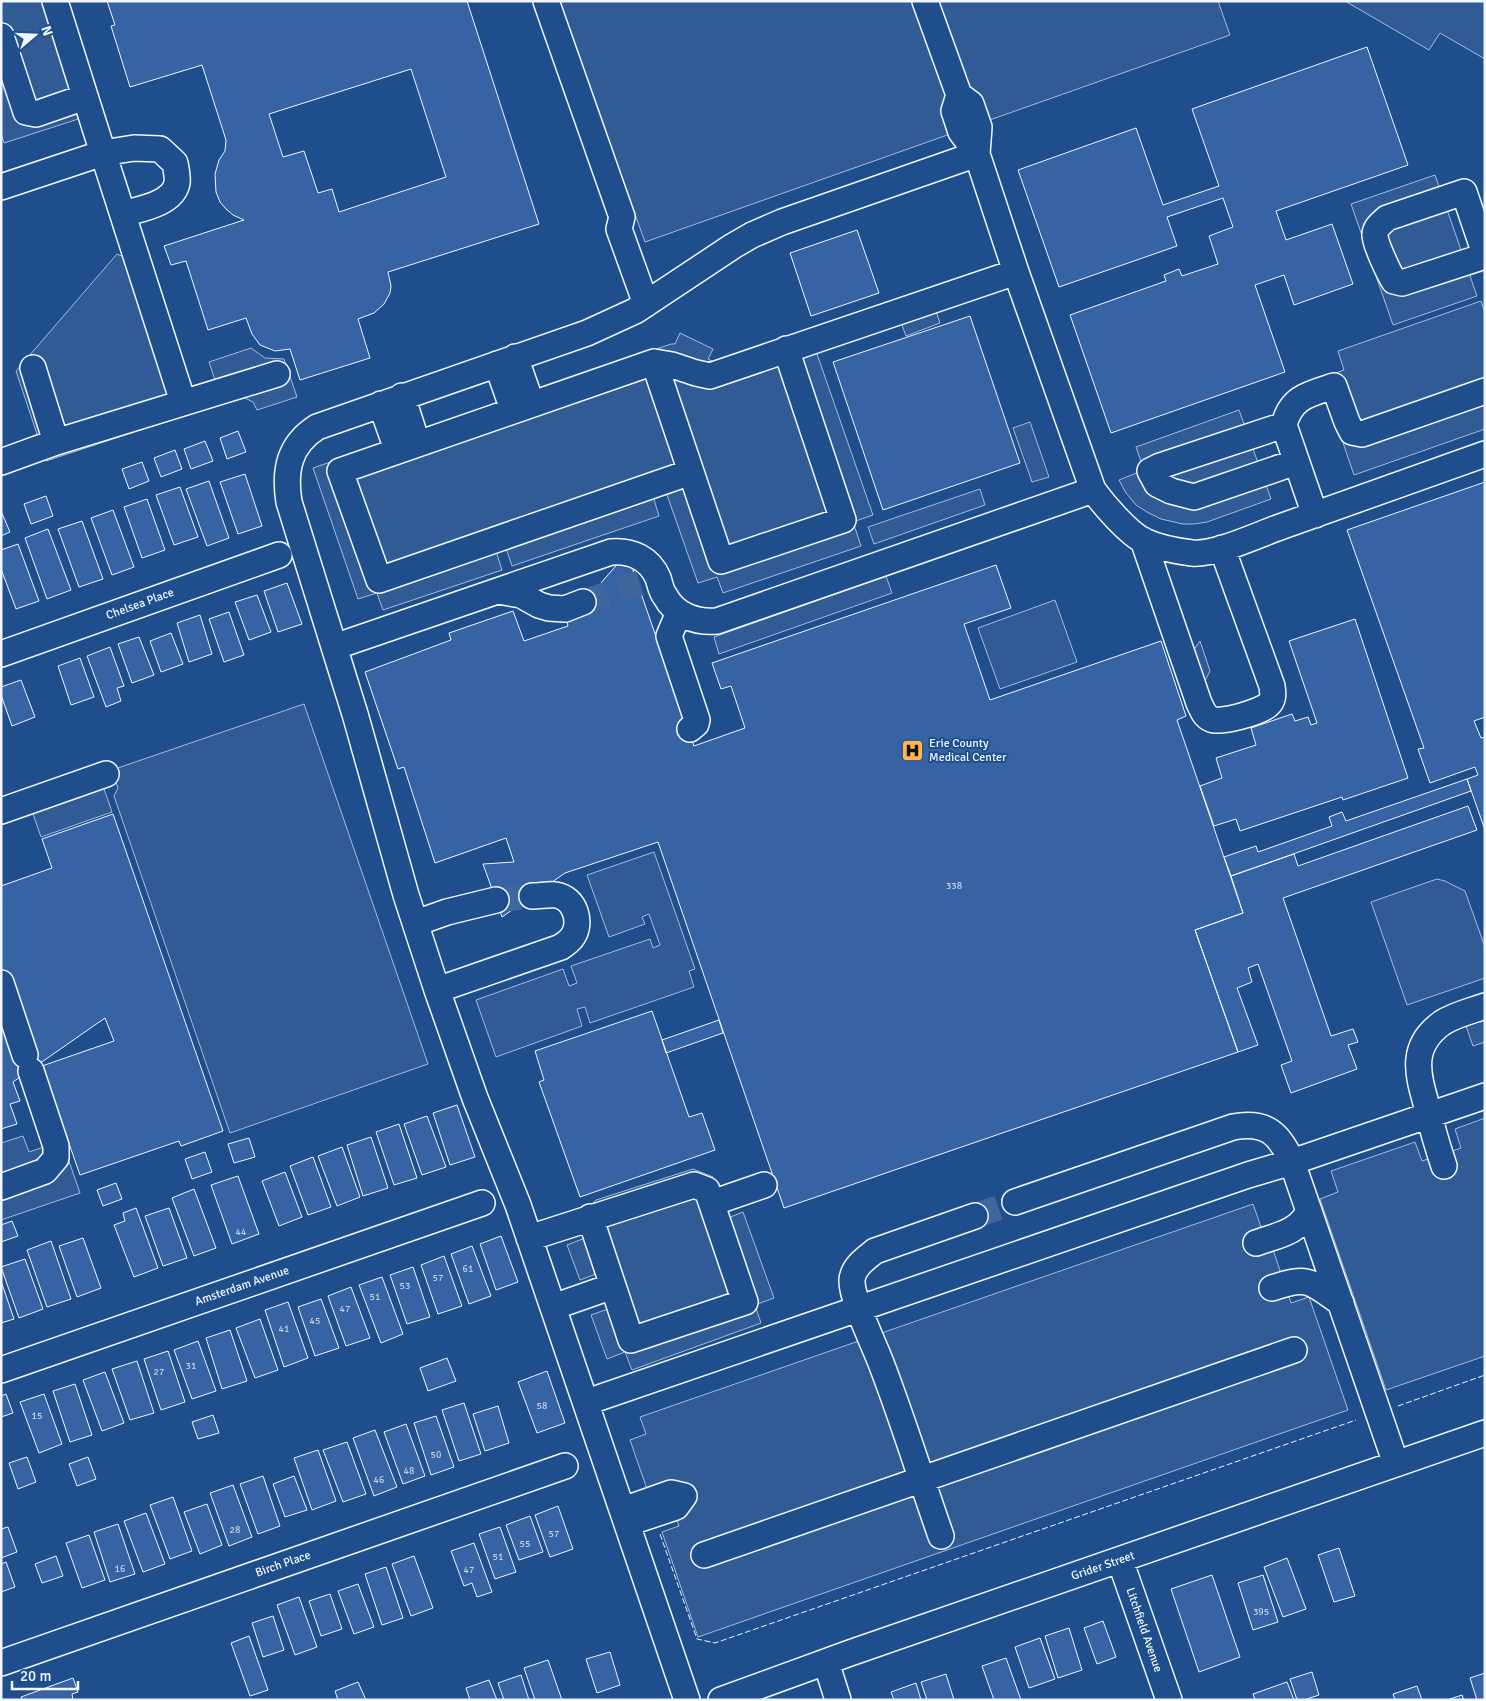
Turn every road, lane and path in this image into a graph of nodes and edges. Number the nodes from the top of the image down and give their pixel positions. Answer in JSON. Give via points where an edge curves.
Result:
{"nodes":[{"id":1,"x":54,"y":1,"type":"edge"},
{"id":2,"x":546,"y":1,"type":"edge"},
{"id":3,"x":924,"y":1,"type":"edge"},
{"id":4,"x":1,"y":36,"type":"edge"},
{"id":5,"x":85,"y":97,"type":"junction"},
{"id":6,"x":103,"y":153,"type":"junction"},
{"id":7,"x":977,"y":154,"type":"junction"},
{"id":8,"x":1,"y":187,"type":"edge"},
{"id":9,"x":1474,"y":190,"type":"edge"},
{"id":10,"x":123,"y":214,"type":"junction"},
{"id":11,"x":1485,"y":255,"type":"edge"},
{"id":12,"x":1016,"y":272,"type":"junction"},
{"id":13,"x":652,"y":300,"type":"junction"},
{"id":14,"x":786,"y":349,"type":"junction"},
{"id":15,"x":506,"y":361,"type":"junction"},
{"id":16,"x":654,"y":362,"type":"junction"},
{"id":17,"x":33,"y":368,"type":"dead end"},
{"id":18,"x":277,"y":374,"type":"dead end"},
{"id":19,"x":1485,"y":391,"type":"edge"},
{"id":20,"x":392,"y":400,"type":"junction"},
{"id":21,"x":183,"y":402,"type":"junction"},
{"id":22,"x":524,"y":404,"type":"junction"},
{"id":23,"x":1284,"y":425,"type":"junction"},
{"id":24,"x":56,"y":442,"type":"junction"},
{"id":25,"x":408,"y":445,"type":"junction"},
{"id":26,"x":1485,"y":454,"type":"edge"},
{"id":27,"x":1,"y":462,"type":"edge"},
{"id":28,"x":1296,"y":462,"type":"junction"},
{"id":29,"x":691,"y":472,"type":"junction"},
{"id":30,"x":1093,"y":490,"type":"junction"},
{"id":31,"x":1315,"y":514,"type":"junction"},
{"id":32,"x":1143,"y":540,"type":"junction"},
{"id":33,"x":1222,"y":548,"type":"junction"},
{"id":34,"x":279,"y":555,"type":"dead end"},
{"id":35,"x":498,"y":591,"type":"junction"},
{"id":36,"x":584,"y":602,"type":"tunnel mouth"},
{"id":37,"x":679,"y":612,"type":"junction"},
{"id":38,"x":334,"y":647,"type":"junction"},
{"id":39,"x":1,"y":654,"type":"edge"},
{"id":40,"x":690,"y":728,"type":"dead end"},
{"id":41,"x":106,"y":774,"type":"dead end"},
{"id":42,"x":1,"y":811,"type":"edge"},
{"id":43,"x":532,"y":896,"type":"tunnel mouth"},
{"id":44,"x":496,"y":900,"type":"tunnel mouth"},
{"id":45,"x":416,"y":923,"type":"junction"},
{"id":46,"x":1,"y":983,"type":"edge"},
{"id":47,"x":437,"y":990,"type":"junction"},
{"id":48,"x":1485,"y":1006,"type":"edge"},
{"id":49,"x":1485,"y":1096,"type":"edge"},
{"id":50,"x":1429,"y":1115,"type":"junction"},
{"id":51,"x":1292,"y":1162,"type":"junction"},
{"id":52,"x":1444,"y":1166,"type":"dead end"},
{"id":53,"x":764,"y":1185,"type":"dead end"},
{"id":54,"x":1,"y":1187,"type":"edge"},
{"id":55,"x":1015,"y":1202,"type":"tunnel mouth"},
{"id":56,"x":482,"y":1203,"type":"dead end"},
{"id":57,"x":712,"y":1203,"type":"junction"},
{"id":58,"x":1309,"y":1211,"type":"junction"},
{"id":59,"x":975,"y":1216,"type":"tunnel mouth"},
{"id":60,"x":590,"y":1218,"type":"junction"},
{"id":61,"x":529,"y":1238,"type":"junction"},
{"id":62,"x":1256,"y":1242,"type":"dead end"},
{"id":63,"x":613,"y":1286,"type":"junction"},
{"id":64,"x":1272,"y":1288,"type":"dead end"},
{"id":65,"x":1341,"y":1303,"type":"junction"},
{"id":66,"x":553,"y":1307,"type":"junction"},
{"id":67,"x":860,"y":1309,"type":"junction"},
{"id":68,"x":1294,"y":1350,"type":"dead end"},
{"id":69,"x":1,"y":1370,"type":"edge"},
{"id":70,"x":587,"y":1402,"type":"junction"},
{"id":71,"x":1485,"y":1433,"type":"edge"},
{"id":72,"x":1396,"y":1464,"type":"junction"},
{"id":73,"x":565,"y":1466,"type":"dead end"},
{"id":74,"x":922,"y":1480,"type":"junction"},
{"id":75,"x":684,"y":1496,"type":"dead end"},
{"id":76,"x":625,"y":1517,"type":"junction"},
{"id":77,"x":942,"y":1536,"type":"dead end"},
{"id":78,"x":704,"y":1555,"type":"dead end"},
{"id":79,"x":1120,"y":1560,"type":"junction"},
{"id":80,"x":826,"y":1662,"type":"junction"},
{"id":81,"x":1,"y":1663,"type":"edge"},
{"id":82,"x":687,"y":1700,"type":"edge"},
{"id":83,"x":721,"y":1700,"type":"edge"},
{"id":84,"x":838,"y":1700,"type":"edge"},
{"id":85,"x":1169,"y":1700,"type":"edge"}],
"edges":[{"from":1,"to":5,"type":"street"},
{"from":2,"to":13,"type":"street","via":[[622,217],[633,224]]},
{"from":3,"to":7,"type":"street","via":[[959,95],[954,111],[961,132]]},
{"from":4,"to":5,"type":"street","via":[[26,112],[36,114]]},
{"from":5,"to":6,"type":"street"},
{"from":6,"to":8,"type":"street"},
{"from":6,"to":10,"type":"street"},
{"from":6,"to":10,"type":"street","via":[[134,148],[160,149],[175,163],[177,184],[169,198]]},
{"from":7,"to":12,"type":"street"},
{"from":7,"to":13,"type":"street","via":[[752,235]]},
{"from":9,"to":11,"type":"street"},
{"from":9,"to":11,"type":"street","via":[[1387,218],[1378,226],[1375,235],[1387,271],[1394,281],[1402,283]]},
{"from":10,"to":21,"type":"street"},
{"from":12,"to":14,"type":"street"},
{"from":12,"to":30,"type":"street"},
{"from":13,"to":15,"type":"street","via":[[618,320]]},
{"from":14,"to":16,"type":"street","via":[[710,376]]},
{"from":14,"to":29,"type":"street","via":[[843,520],[720,561]]},
{"from":15,"to":20,"type":"street"},
{"from":15,"to":22,"type":"street","via":[[527,390]]},
{"from":16,"to":22,"type":"street"},
{"from":16,"to":29,"type":"street"},
{"from":17,"to":24,"type":"street"},
{"from":18,"to":21,"type":"street"},
{"from":19,"to":23,"type":"street","via":[[1362,434],[1352,432],[1334,386],[1302,397],[1292,405]]},
{"from":20,"to":25,"type":"street","via":[[413,430]]},
{"from":20,"to":38,"type":"street","via":[[318,427],[305,435],[291,458],[286,486],[289,502]]},
{"from":21,"to":24,"type":"street"},
{"from":22,"to":25,"type":"street"},
{"from":23,"to":28,"type":"street"},
{"from":23,"to":28,"type":"street","via":[[1150,472],[1157,484],[1194,496]]},
{"from":24,"to":27,"type":"street"},
{"from":25,"to":29,"type":"street","via":[[340,472],[379,580]]},
{"from":26,"to":31,"type":"street"},
{"from":28,"to":31,"type":"street"},
{"from":30,"to":32,"type":"street","via":[[1113,514]]},
{"from":30,"to":37,"type":"street","via":[[717,621],[687,618]]},
{"from":31,"to":33,"type":"street"},
{"from":32,"to":33,"type":"street","via":[[1194,553]]},
{"from":32,"to":33,"type":"street","via":[[1199,703],[1204,714],[1219,721],[1262,708],[1270,702],[1273,694]]},
{"from":34,"to":39,"type":"street","name":"Chelsea Place"},
{"from":35,"to":36,"type":"street","via":[[521,595],[549,608],[565,609]]},
{"from":35,"to":37,"type":"street","via":[[611,552],[627,551],[648,563],[649,580]]},
{"from":35,"to":38,"type":"street"},
{"from":37,"to":40,"type":"street","via":[[669,636],[698,720]]},
{"from":38,"to":45,"type":"street"},
{"from":41,"to":42,"type":"street"},
{"from":43,"to":47,"type":"street","via":[[557,895],[571,904],[577,924],[568,942]]},
{"from":44,"to":45,"type":"street"},
{"from":45,"to":47,"type":"street"},
{"from":46,"to":54,"type":"street","via":[[56,1146],[56,1158],[45,1171]]},
{"from":47,"to":61,"type":"street","via":[[474,1098]]},
{"from":48,"to":50,"type":"street","via":[[1444,1022],[1422,1046],[1418,1074]]},
{"from":49,"to":50,"type":"street"},
{"from":50,"to":51,"type":"street"},
{"from":50,"to":52,"type":"street"},
{"from":51,"to":55,"type":"street","via":[[1285,1146],[1272,1132],[1245,1125]]},
{"from":51,"to":58,"type":"street"},
{"from":51,"to":67,"type":"street"},
{"from":53,"to":57,"type":"street"},
{"from":56,"to":69,"type":"street","name":"Amsterdam Avenue"},
{"from":57,"to":60,"type":"street","via":[[707,1190],[694,1185]]},
{"from":57,"to":63,"type":"street","via":[[745,1302],[631,1340]]},
{"from":58,"to":62,"type":"street","via":[[1294,1228]]},
{"from":58,"to":65,"type":"street"},
{"from":59,"to":67,"type":"street","via":[[875,1251],[855,1271],[852,1280]]},
{"from":60,"to":61,"type":"street"},
{"from":60,"to":63,"type":"street"},
{"from":61,"to":66,"type":"street"},
{"from":63,"to":66,"type":"street"},
{"from":64,"to":65,"type":"street","via":[[1294,1281],[1307,1282]]},
{"from":65,"to":72,"type":"street"},
{"from":66,"to":70,"type":"street"},
{"from":67,"to":70,"type":"street"},
{"from":67,"to":74,"type":"street"},
{"from":68,"to":74,"type":"street"},
{"from":70,"to":76,"type":"street"},
{"from":71,"to":72,"type":"street","name":"Grider Street"},
{"from":72,"to":79,"type":"street","name":"Grider Street"},
{"from":73,"to":81,"type":"street","name":"Birch Place"},
{"from":74,"to":77,"type":"street"},
{"from":74,"to":78,"type":"street"},
{"from":75,"to":76,"type":"street","via":[[676,1507]]},
{"from":76,"to":82,"type":"street"},
{"from":79,"to":80,"type":"street","name":"Grider Street"},
{"from":79,"to":85,"type":"street","name":"Litchfield Avenue"},
{"from":80,"to":83,"type":"street","name":"Grider Street"},
{"from":80,"to":84,"type":"street"}]}
